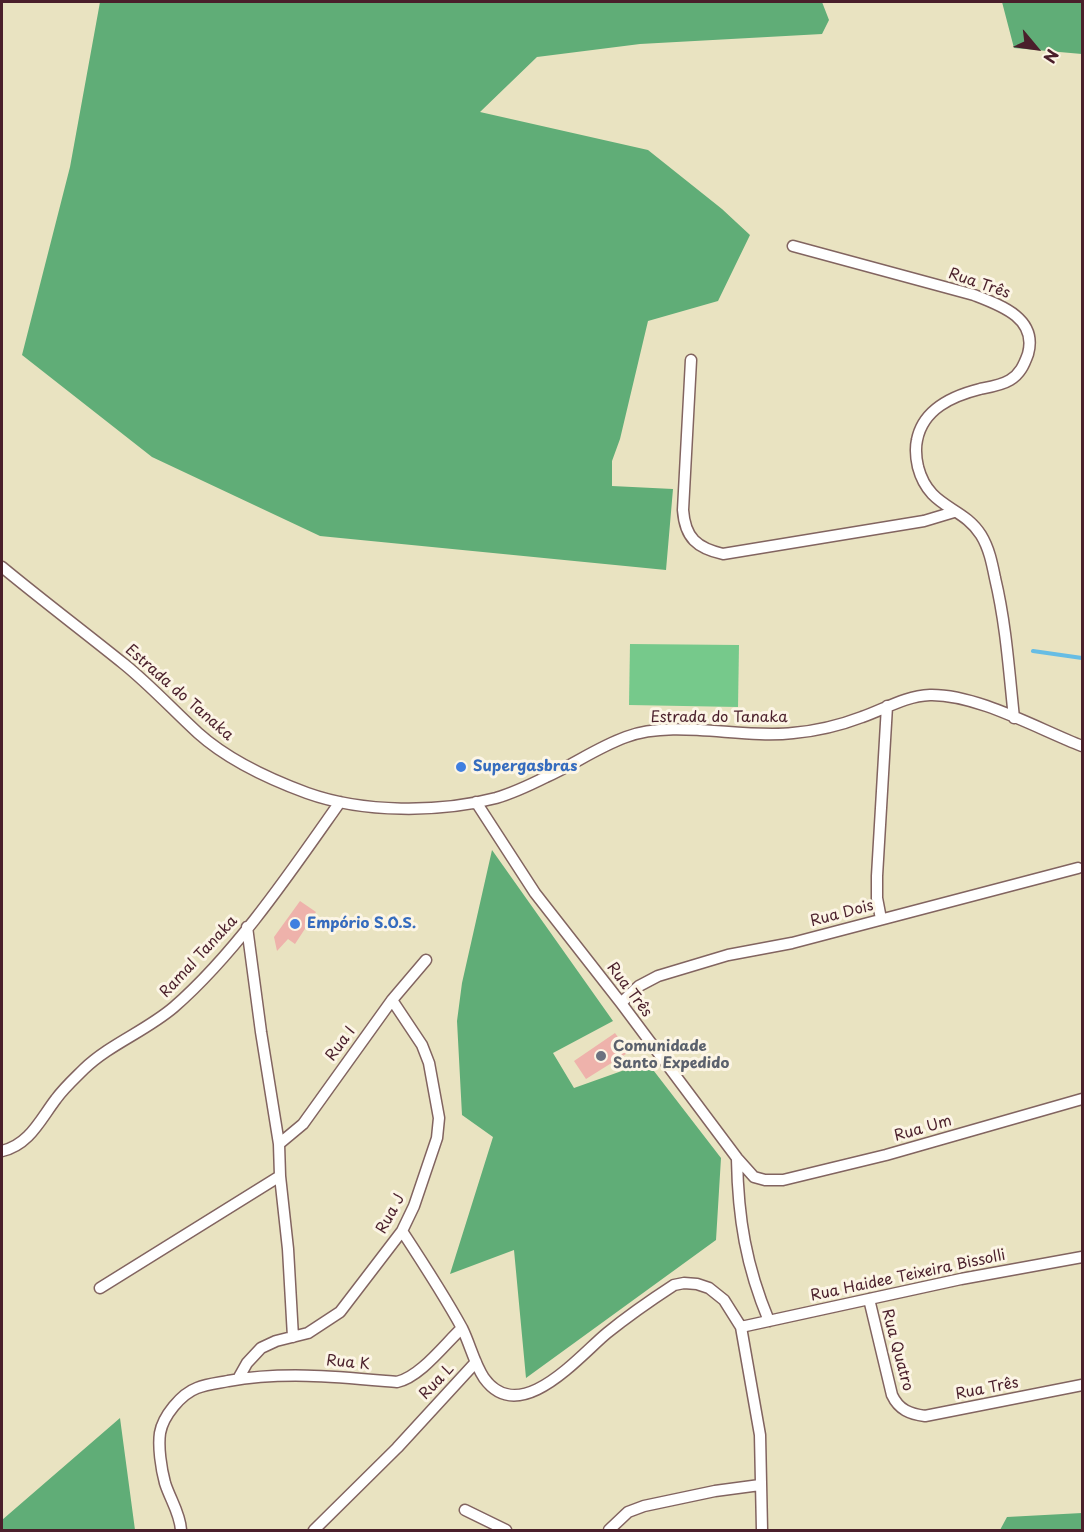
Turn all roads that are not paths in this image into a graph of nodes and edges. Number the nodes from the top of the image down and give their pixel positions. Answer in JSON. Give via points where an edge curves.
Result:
{"nodes":[{"id":1,"x":793,"y":246,"type":"dead end"},
{"id":2,"x":692,"y":360,"type":"dead end"},
{"id":3,"x":954,"y":512,"type":"junction"},
{"id":4,"x":2,"y":567,"type":"edge"},
{"id":5,"x":887,"y":706,"type":"junction"},
{"id":6,"x":1014,"y":718,"type":"junction"},
{"id":7,"x":1083,"y":746,"type":"edge"},
{"id":8,"x":340,"y":802,"type":"junction"},
{"id":9,"x":476,"y":802,"type":"junction"},
{"id":10,"x":1078,"y":868,"type":"dead end"},
{"id":11,"x":881,"y":919,"type":"junction"},
{"id":12,"x":247,"y":927,"type":"junction"},
{"id":13,"x":426,"y":960,"type":"dead end"},
{"id":14,"x":392,"y":1000,"type":"junction"},
{"id":15,"x":621,"y":1004,"type":"junction"},
{"id":16,"x":1083,"y":1099,"type":"edge"},
{"id":17,"x":279,"y":1144,"type":"junction"},
{"id":18,"x":2,"y":1151,"type":"edge"},
{"id":19,"x":737,"y":1158,"type":"junction"},
{"id":20,"x":280,"y":1176,"type":"junction"},
{"id":21,"x":771,"y":1180,"type":"joint"},
{"id":22,"x":402,"y":1231,"type":"junction"},
{"id":23,"x":1083,"y":1257,"type":"edge"},
{"id":24,"x":100,"y":1288,"type":"dead end"},
{"id":25,"x":868,"y":1299,"type":"junction"},
{"id":26,"x":769,"y":1321,"type":"junction"},
{"id":27,"x":741,"y":1327,"type":"junction"},
{"id":28,"x":462,"y":1328,"type":"junction"},
{"id":29,"x":293,"y":1337,"type":"junction"},
{"id":30,"x":476,"y":1362,"type":"junction"},
{"id":31,"x":238,"y":1379,"type":"junction"},
{"id":32,"x":1083,"y":1385,"type":"edge"},
{"id":33,"x":899,"y":1407,"type":"joint"},
{"id":34,"x":760,"y":1485,"type":"junction"},
{"id":35,"x":465,"y":1510,"type":"dead end"},
{"id":36,"x":181,"y":1530,"type":"edge"},
{"id":37,"x":314,"y":1530,"type":"edge"},
{"id":38,"x":506,"y":1530,"type":"edge"},
{"id":39,"x":609,"y":1530,"type":"edge"},
{"id":40,"x":762,"y":1530,"type":"edge"}],
"edges":[{"from":1,"to":3,"type":"street","name":"Rua Três","via":[[974,295],[998,304],[1023,322],[1030,348],[1018,374],[1009,381],[945,402],[922,424],[916,441],[921,476],[933,497]]},
{"from":2,"to":3,"type":"street","via":[[684,523],[689,534],[708,550],[723,554],[924,521]]},
{"from":3,"to":6,"type":"street","name":"Rua Três","via":[[973,525],[990,555],[1001,603]]},
{"from":4,"to":8,"type":"street","name":"Estrada do Tanaka","via":[[124,664],[221,751],[264,775]]},
{"from":5,"to":6,"type":"street","name":"Estrada do Tanaka","via":[[931,695],[982,705]]},
{"from":5,"to":9,"type":"street","name":"Estrada do Tanaka","via":[[844,724],[791,734],[662,730],[626,736],[534,783]]},
{"from":5,"to":11,"type":"street","via":[[877,876]]},
{"from":6,"to":7,"type":"street","name":"Estrada do Tanaka"},
{"from":8,"to":9,"type":"street","name":"Estrada do Tanaka","via":[[419,808]]},
{"from":8,"to":12,"type":"street","name":"Ramal Tanaka"},
{"from":9,"to":15,"type":"street","name":"Rua Três","via":[[536,893]]},
{"from":10,"to":11,"type":"street","name":"Rua Dois"},
{"from":11,"to":15,"type":"street","name":"Rua Dois","via":[[728,955],[658,976],[639,986]]},
{"from":12,"to":17,"type":"street"},
{"from":12,"to":18,"type":"street","name":"Ramal Tanaka","via":[[172,1008],[93,1061],[57,1098],[28,1138]]},
{"from":13,"to":14,"type":"street","name":"Rua I"},
{"from":14,"to":17,"type":"street","name":"Rua I","via":[[303,1124]]},
{"from":14,"to":22,"type":"street","name":"Rua J","via":[[422,1045],[439,1118],[429,1163]]},
{"from":15,"to":19,"type":"street","name":"Rua Três"},
{"from":16,"to":21,"type":"street","name":"Rua Um","via":[[886,1155]]},
{"from":17,"to":20,"type":"street"},
{"from":19,"to":21,"type":"street","name":"Rua Três","via":[[754,1177]]},
{"from":19,"to":26,"type":"street","via":[[741,1221],[749,1264]]},
{"from":20,"to":24,"type":"street"},
{"from":20,"to":29,"type":"street"},
{"from":22,"to":28,"type":"street","name":"Rua L"},
{"from":22,"to":29,"type":"street","name":"Rua J","via":[[340,1312]]},
{"from":23,"to":25,"type":"street","name":"Rua Haidee Teixeira Bissolli"},
{"from":25,"to":26,"type":"street","name":"Rua Haidee Teixeira Bissolli"},
{"from":25,"to":33,"type":"street","name":"Rua Quatro","via":[[892,1395]]},
{"from":26,"to":27,"type":"street","name":"Rua Haidee Teixeira Bissolli"},
{"from":27,"to":30,"type":"street","via":[[717,1294],[709,1288],[684,1283],[656,1297],[607,1333],[554,1380],[533,1392],[505,1394],[494,1388]]},
{"from":27,"to":34,"type":"street","via":[[760,1435]]},
{"from":28,"to":30,"type":"street","name":"Rua L"},
{"from":28,"to":31,"type":"street","name":"Rua K","via":[[411,1378],[397,1382],[286,1374]]},
{"from":29,"to":31,"type":"street","name":"Rua J","via":[[268,1344],[254,1353]]},
{"from":30,"to":37,"type":"street","name":"Rua L"},
{"from":31,"to":36,"type":"street","name":"Rua K","via":[[195,1389],[165,1419],[160,1433],[161,1461]]},
{"from":32,"to":33,"type":"street","name":"Rua Três","via":[[925,1416]]},
{"from":34,"to":39,"type":"street","via":[[644,1506],[628,1512]]},
{"from":34,"to":40,"type":"street"},
{"from":35,"to":38,"type":"street"}]}
